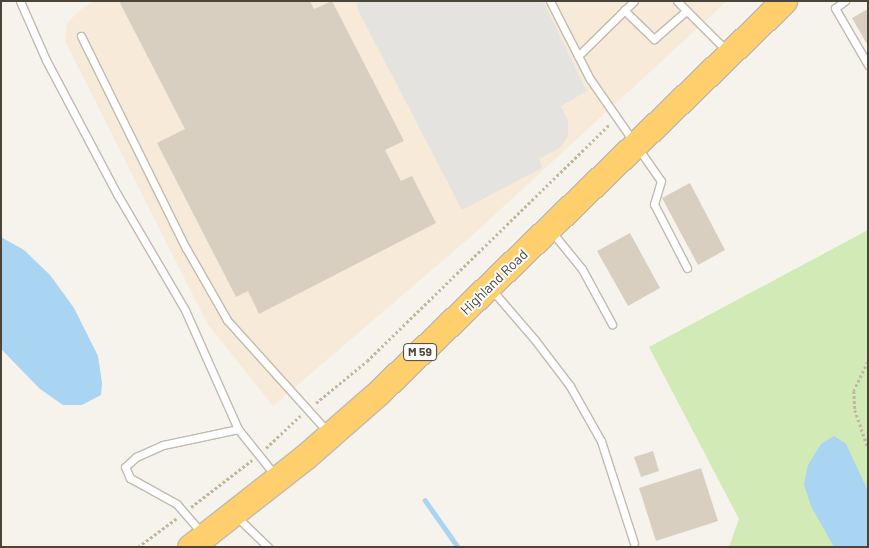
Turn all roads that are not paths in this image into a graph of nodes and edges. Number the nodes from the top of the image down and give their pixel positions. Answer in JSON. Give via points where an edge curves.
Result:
{"nodes":[{"id":1,"x":20,"y":1,"type":"edge"},
{"id":2,"x":550,"y":1,"type":"edge"},
{"id":3,"x":634,"y":1,"type":"edge"},
{"id":4,"x":677,"y":1,"type":"edge"},
{"id":5,"x":784,"y":1,"type":"edge"},
{"id":6,"x":845,"y":1,"type":"edge"},
{"id":7,"x":624,"y":10,"type":"junction"},
{"id":8,"x":686,"y":11,"type":"junction"},
{"id":9,"x":81,"y":36,"type":"dead end"},
{"id":10,"x":730,"y":54,"type":"junction"},
{"id":11,"x":578,"y":56,"type":"junction"},
{"id":12,"x":868,"y":65,"type":"edge"},
{"id":13,"x":637,"y":143,"type":"junction"},
{"id":14,"x":549,"y":229,"type":"junction"},
{"id":15,"x":687,"y":268,"type":"dead end"},
{"id":16,"x":488,"y":287,"type":"junction"},
{"id":17,"x":612,"y":324,"type":"dead end"},
{"id":18,"x":238,"y":429,"type":"junction"},
{"id":19,"x":330,"y":434,"type":"junction"},
{"id":20,"x":278,"y":478,"type":"junction"},
{"id":21,"x":234,"y":514,"type":"junction"},
{"id":22,"x":634,"y":543,"type":"dead end"},
{"id":23,"x":195,"y":544,"type":"edge"},
{"id":24,"x":268,"y":547,"type":"edge"}],
"edges":[{"from":1,"to":18,"type":"lane","via":[[46,60],[117,194],[184,310]]},
{"from":2,"to":11,"type":"lane"},
{"from":3,"to":7,"type":"lane"},
{"from":4,"to":8,"type":"lane"},
{"from":5,"to":10,"type":"highway","name":"Highland Road","number":"M 59"},
{"from":6,"to":12,"type":"lane","via":[[835,8]]},
{"from":7,"to":8,"type":"lane","via":[[654,39]]},
{"from":7,"to":11,"type":"lane"},
{"from":8,"to":10,"type":"lane"},
{"from":9,"to":19,"type":"lane","via":[[186,248],[227,320]]},
{"from":10,"to":13,"type":"highway","name":"Highland Road","number":"M 59"},
{"from":11,"to":13,"type":"lane","via":[[590,79]]},
{"from":13,"to":14,"type":"highway","name":"Highland Road","number":"M 59"},
{"from":13,"to":15,"type":"lane","via":[[661,181],[654,204]]},
{"from":14,"to":16,"type":"highway","name":"Highland Road","number":"M 59"},
{"from":14,"to":17,"type":"lane","via":[[582,269]]},
{"from":16,"to":19,"type":"highway","name":"Highland Road","number":"M 59"},
{"from":16,"to":22,"type":"lane","via":[[535,340],[574,394],[601,441]]},
{"from":18,"to":20,"type":"lane"},
{"from":18,"to":23,"type":"lane","via":[[163,445],[136,457],[125,467],[130,478],[164,494],[185,512]]},
{"from":19,"to":20,"type":"highway","name":"Highland Road","number":"M 59"},
{"from":20,"to":21,"type":"highway","name":"Highland Road","number":"M 59"},
{"from":21,"to":23,"type":"highway","name":"Highland Road","number":"M 59"},
{"from":21,"to":24,"type":"lane"}]}
